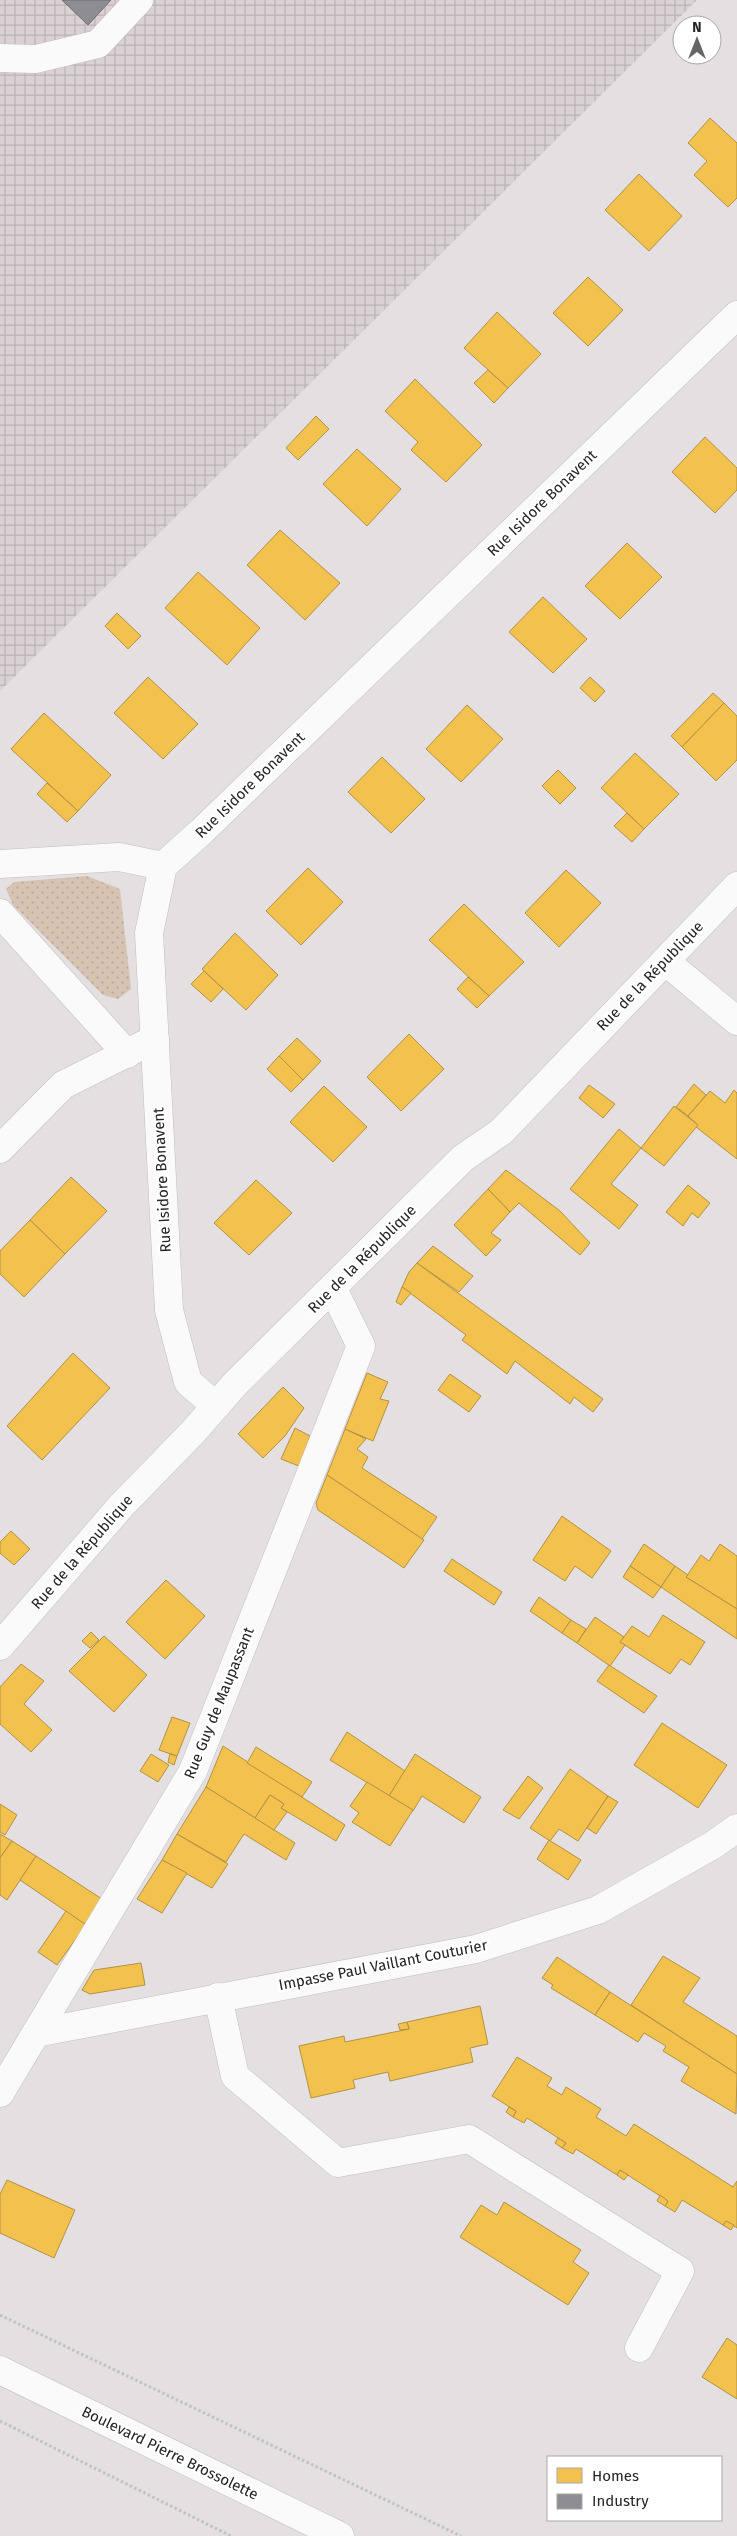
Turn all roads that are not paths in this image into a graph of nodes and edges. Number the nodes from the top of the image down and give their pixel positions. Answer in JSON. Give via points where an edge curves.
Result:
{"nodes":[{"id":1,"x":139,"y":0,"type":"edge"},
{"id":2,"x":0,"y":58,"type":"edge"},
{"id":3,"x":737,"y":315,"type":"edge"},
{"id":4,"x":0,"y":864,"type":"edge"},
{"id":5,"x":163,"y":866,"type":"junction"},
{"id":6,"x":737,"y":886,"type":"edge"},
{"id":7,"x":0,"y":913,"type":"edge"},
{"id":8,"x":665,"y":961,"type":"junction"},
{"id":9,"x":737,"y":1021,"type":"edge"},
{"id":10,"x":155,"y":1039,"type":"junction"},
{"id":11,"x":127,"y":1054,"type":"junction"},
{"id":12,"x":0,"y":1149,"type":"edge"},
{"id":13,"x":333,"y":1289,"type":"junction"},
{"id":14,"x":216,"y":1406,"type":"junction"},
{"id":15,"x":0,"y":1646,"type":"edge"},
{"id":16,"x":737,"y":1828,"type":"edge"},
{"id":17,"x":218,"y":1997,"type":"junction"},
{"id":18,"x":36,"y":2033,"type":"junction"},
{"id":19,"x":0,"y":2093,"type":"edge"},
{"id":20,"x":639,"y":2348,"type":"dead end"},
{"id":21,"x":0,"y":2370,"type":"edge"},
{"id":22,"x":340,"y":2536,"type":"edge"}],
"edges":[{"from":1,"to":2,"type":"street","via":[[98,44],[36,59]]},
{"from":3,"to":5,"type":"street","name":"Rue Isidore Bonavent"},
{"from":4,"to":5,"type":"street","via":[[119,857]]},
{"from":5,"to":10,"type":"street","name":"Rue Isidore Bonavent","via":[[149,932]]},
{"from":6,"to":8,"type":"street","name":"Rue de la République"},
{"from":7,"to":11,"type":"street"},
{"from":8,"to":9,"type":"street"},
{"from":8,"to":13,"type":"street","name":"Rue de la République","via":[[501,1132],[463,1158]]},
{"from":10,"to":11,"type":"street"},
{"from":10,"to":14,"type":"street","name":"Rue Isidore Bonavent","via":[[168,1310],[188,1382]]},
{"from":11,"to":12,"type":"street","via":[[63,1085]]},
{"from":13,"to":14,"type":"street","name":"Rue de la République"},
{"from":13,"to":18,"type":"street","name":"Rue Guy de Maupassant","via":[[361,1346],[197,1762]]},
{"from":14,"to":15,"type":"street","name":"Rue de la République","via":[[121,1506]]},
{"from":16,"to":17,"type":"street","name":"Impasse Paul Vaillant Couturier","via":[[598,1910],[486,1946]]},
{"from":17,"to":18,"type":"street","name":"Impasse Paul Vaillant Couturier"},
{"from":17,"to":20,"type":"street","via":[[234,2076],[338,2163],[469,2139],[680,2271]]},
{"from":18,"to":19,"type":"street","name":"Rue Guy de Maupassant"},
{"from":21,"to":22,"type":"street","name":"Boulevard Pierre Brossolette"}]}
